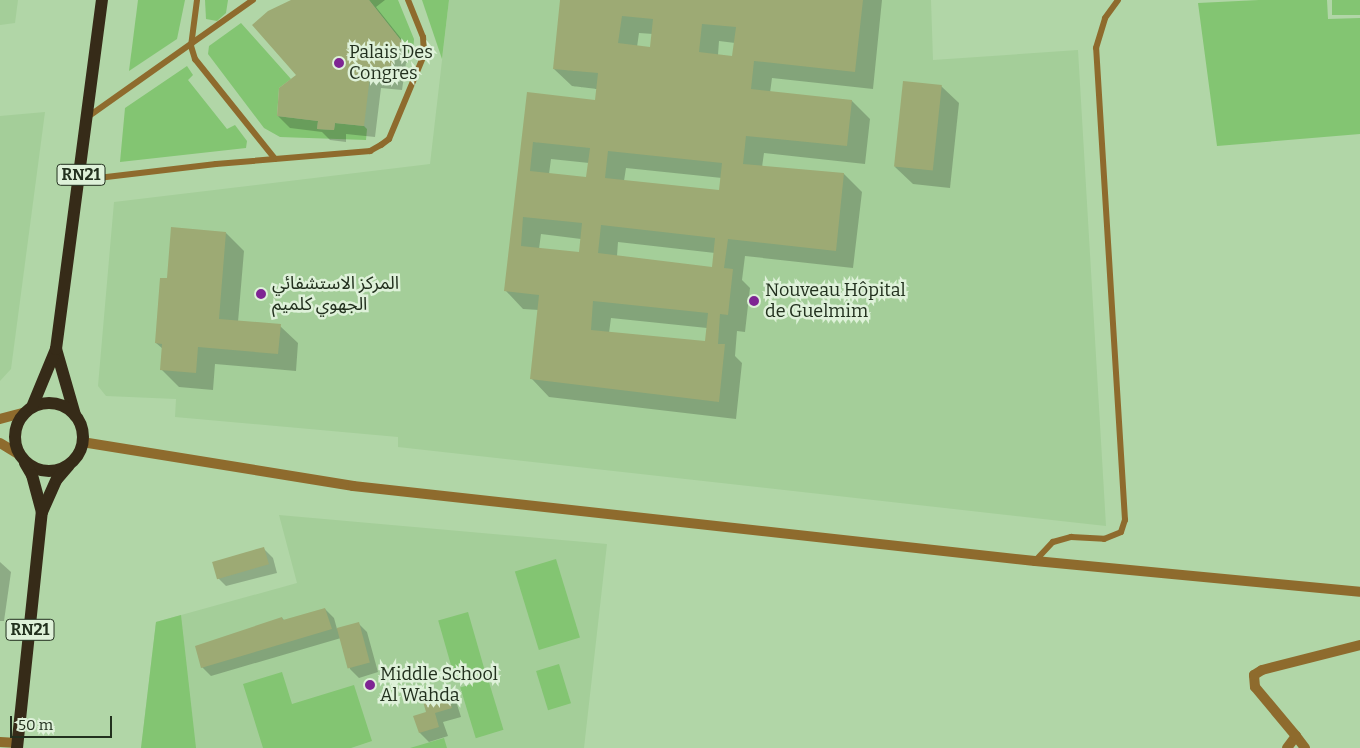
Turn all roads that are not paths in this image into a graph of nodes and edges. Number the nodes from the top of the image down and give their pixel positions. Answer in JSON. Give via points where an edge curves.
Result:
{"nodes":[{"id":1,"x":102,"y":0,"type":"edge"},
{"id":2,"x":196,"y":0,"type":"edge"},
{"id":3,"x":253,"y":0,"type":"edge"},
{"id":4,"x":408,"y":0,"type":"edge"},
{"id":5,"x":1118,"y":0,"type":"edge"},
{"id":6,"x":191,"y":46,"type":"junction"},
{"id":7,"x":89,"y":116,"type":"junction"},
{"id":8,"x":275,"y":159,"type":"junction"},
{"id":9,"x":80,"y":180,"type":"junction"},
{"id":10,"x":56,"y":349,"type":"junction"},
{"id":11,"x":29,"y":410,"type":"junction"},
{"id":12,"x":75,"y":415,"type":"junction"},
{"id":13,"x":0,"y":419,"type":"edge"},
{"id":14,"x":82,"y":442,"type":"junction"},
{"id":15,"x":0,"y":443,"type":"edge"},
{"id":16,"x":21,"y":457,"type":"junction"},
{"id":17,"x":69,"y":465,"type":"junction"},
{"id":18,"x":42,"y":512,"type":"junction"},
{"id":19,"x":1035,"y":561,"type":"junction"},
{"id":20,"x":1360,"y":592,"type":"edge"},
{"id":21,"x":1360,"y":645,"type":"edge"},
{"id":22,"x":1296,"y":736,"type":"junction"},
{"id":23,"x":0,"y":742,"type":"edge"},
{"id":24,"x":17,"y":746,"type":"edge"},
{"id":25,"x":1287,"y":748,"type":"edge"},
{"id":26,"x":1305,"y":748,"type":"edge"}],
"edges":[{"from":1,"to":7,"type":"main road","number":"RN21"},
{"from":2,"to":6,"type":"lane"},
{"from":3,"to":6,"type":"lane"},
{"from":4,"to":8,"type":"lane","via":[[423,37],[424,55],[389,139],[370,151]]},
{"from":5,"to":19,"type":"lane","via":[[1104,18],[1096,48],[1125,520],[1121,532],[1104,538],[1071,537],[1053,542]]},
{"from":6,"to":7,"type":"lane"},
{"from":6,"to":8,"type":"lane","via":[[195,59]]},
{"from":7,"to":9,"type":"main road","number":"RN21"},
{"from":8,"to":9,"type":"lane"},
{"from":9,"to":10,"type":"main road","number":"RN21"},
{"from":10,"to":11,"type":"main road","number":"RN21"},
{"from":10,"to":12,"type":"main road","number":"RN21"},
{"from":11,"to":12,"type":"main road","via":[[45,403],[58,404]]},
{"from":11,"to":13,"type":"street"},
{"from":11,"to":16,"type":"main road","number":"RN21","via":[[20,419],[15,437]]},
{"from":12,"to":14,"type":"main road","number":"RN21","via":[[82,428]]},
{"from":14,"to":17,"type":"main road","number":"RN21"},
{"from":14,"to":19,"type":"street","via":[[353,486]]},
{"from":15,"to":16,"type":"street"},
{"from":16,"to":17,"type":"main road","via":[[45,471]]},
{"from":16,"to":18,"type":"main road","number":"RN21","via":[[32,476]]},
{"from":17,"to":18,"type":"main road","number":"RN21","via":[[57,479]]},
{"from":18,"to":24,"type":"main road","number":"RN21"},
{"from":19,"to":20,"type":"street"},
{"from":21,"to":22,"type":"street","via":[[1262,670],[1254,675],[1255,686]]},
{"from":22,"to":25,"type":"street"},
{"from":22,"to":26,"type":"street"},
{"from":23,"to":24,"type":"street"}]}
